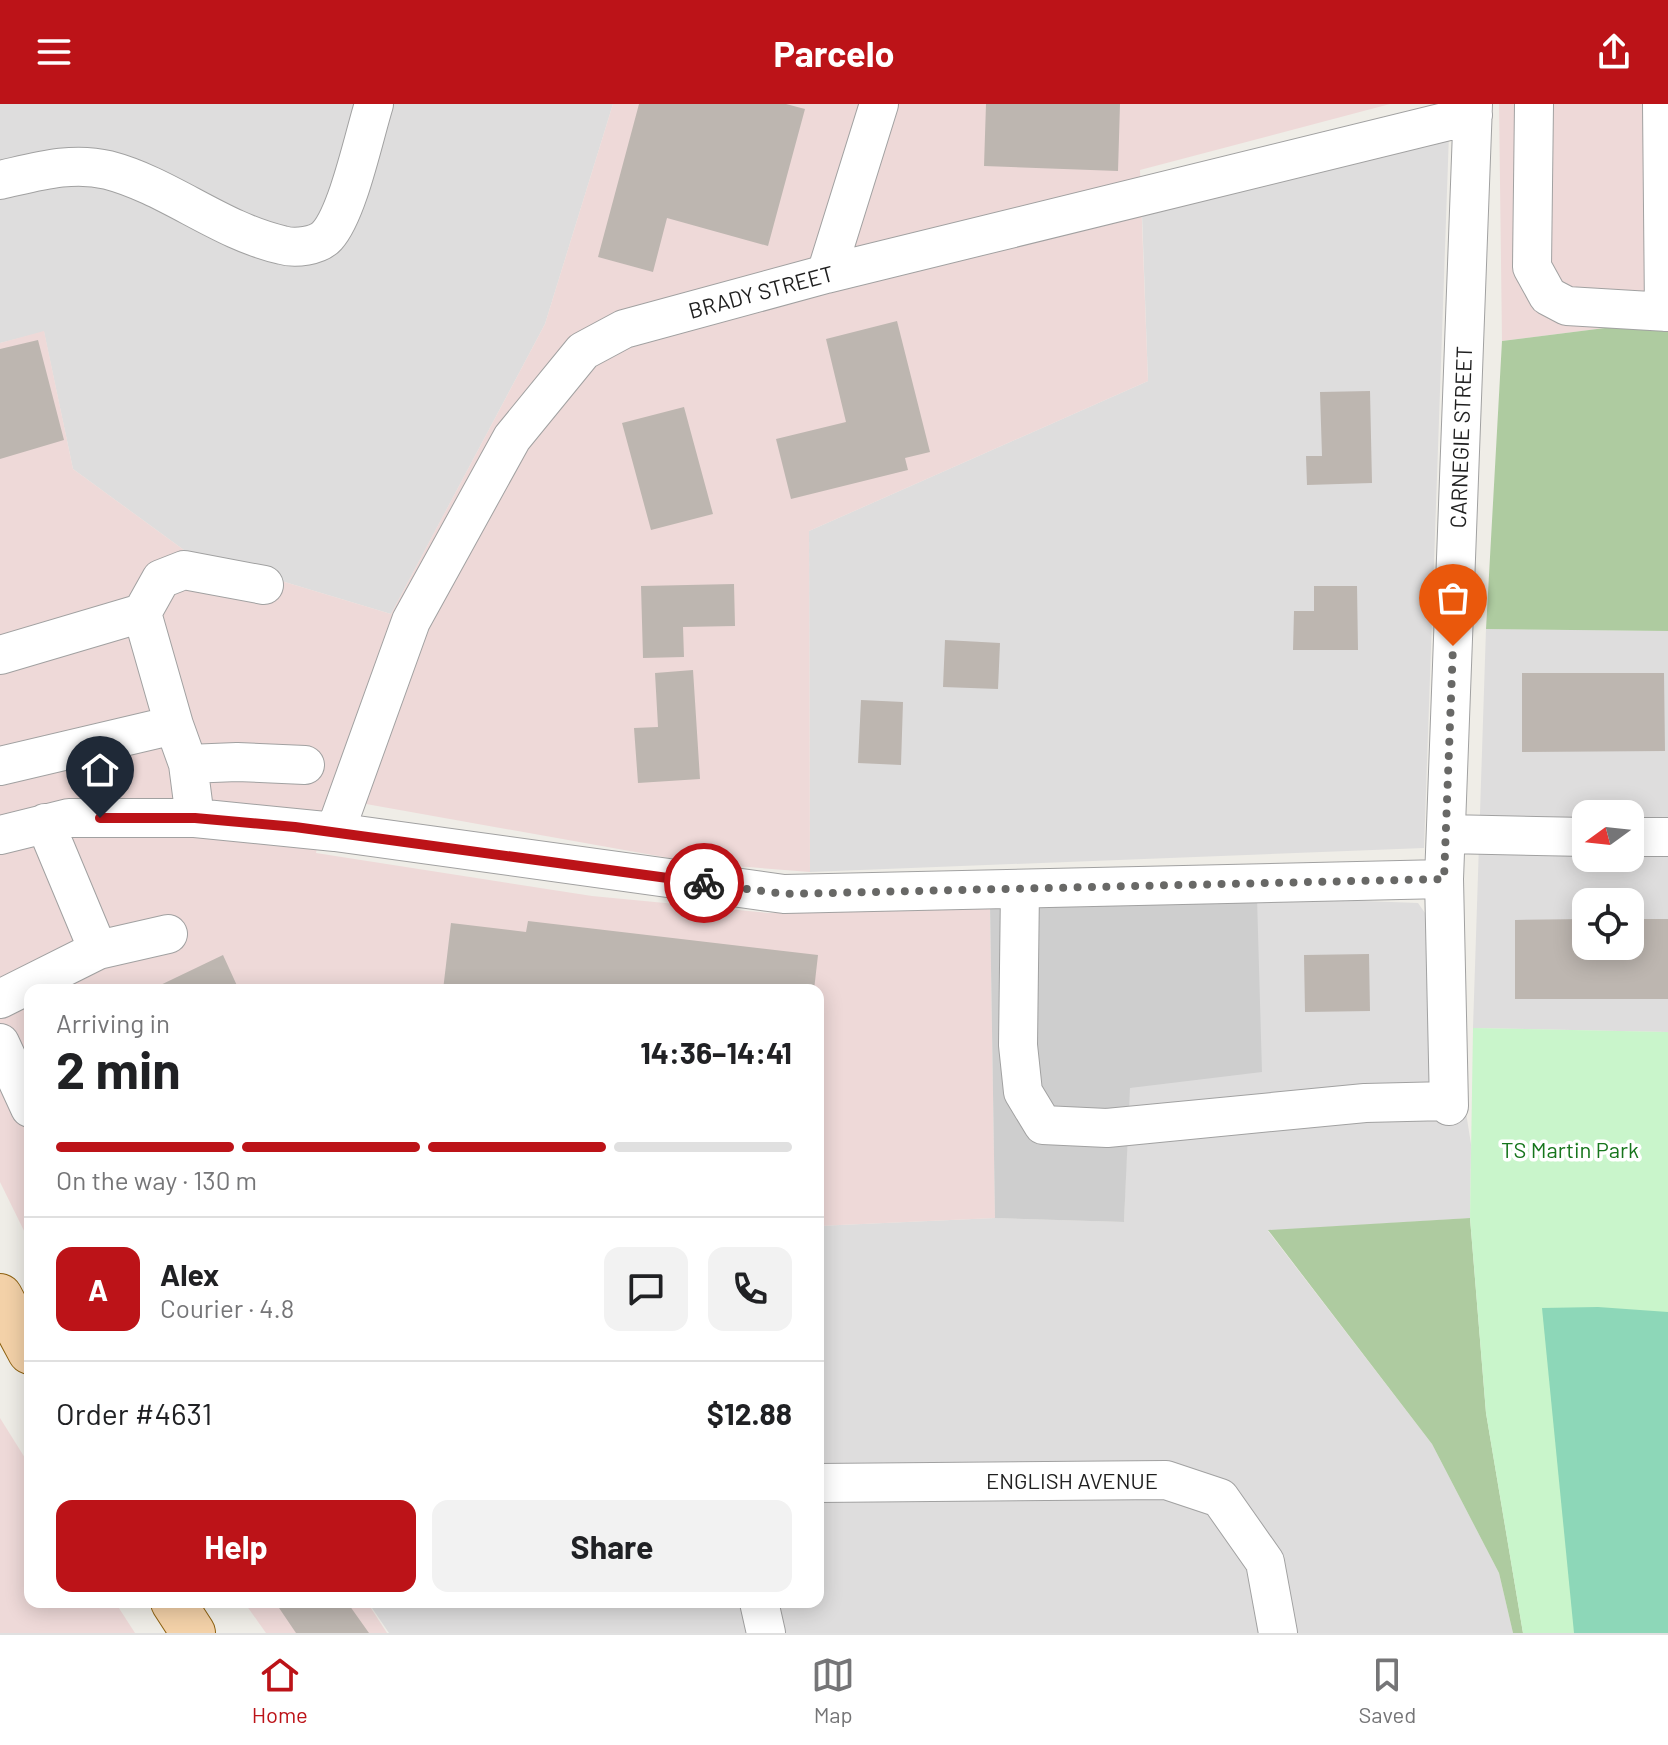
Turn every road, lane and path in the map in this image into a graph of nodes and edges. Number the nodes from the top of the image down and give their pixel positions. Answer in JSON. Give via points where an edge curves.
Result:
{"nodes":[{"id":1,"x":374,"y":104,"type":"edge"},
{"id":2,"x":879,"y":104,"type":"edge"},
{"id":3,"x":1534,"y":104,"type":"edge"},
{"id":4,"x":1662,"y":104,"type":"edge"},
{"id":5,"x":1473,"y":109,"type":"edge"},
{"id":6,"x":0,"y":180,"type":"edge"},
{"id":7,"x":826,"y":274,"type":"junction"},
{"id":8,"x":1666,"y":312,"type":"edge"},
{"id":9,"x":264,"y":585,"type":"dead end"},
{"id":10,"x":142,"y":613,"type":"junction"},
{"id":11,"x":0,"y":655,"type":"edge"},
{"id":12,"x":174,"y":725,"type":"junction"},
{"id":13,"x":188,"y":764,"type":"junction"},
{"id":14,"x":305,"y":765,"type":"dead end"},
{"id":15,"x":0,"y":766,"type":"edge"},
{"id":16,"x":195,"y":818,"type":"junction"},
{"id":17,"x":45,"y":823,"type":"junction"},
{"id":18,"x":335,"y":832,"type":"junction"},
{"id":19,"x":1446,"y":834,"type":"junction"},
{"id":20,"x":0,"y":835,"type":"edge"},
{"id":21,"x":1572,"y":837,"type":"edge"},
{"id":22,"x":1644,"y":837,"type":"edge"},
{"id":23,"x":1668,"y":837,"type":"edge"},
{"id":24,"x":1444,"y":879,"type":"junction"},
{"id":25,"x":1020,"y":889,"type":"junction"},
{"id":26,"x":168,"y":934,"type":"dead end"},
{"id":27,"x":98,"y":950,"type":"junction"},
{"id":28,"x":30,"y":984,"type":"edge"},
{"id":29,"x":24,"y":987,"type":"edge"},
{"id":30,"x":0,"y":999,"type":"edge"},
{"id":31,"x":0,"y":1043,"type":"edge"},
{"id":32,"x":24,"y":1095,"type":"edge"},
{"id":33,"x":824,"y":1483,"type":"edge"},
{"id":34,"x":177,"y":1608,"type":"edge"},
{"id":35,"x":760,"y":1608,"type":"edge"},
{"id":36,"x":193,"y":1633,"type":"edge"},
{"id":37,"x":766,"y":1633,"type":"edge"},
{"id":38,"x":1278,"y":1633,"type":"edge"}],
"edges":[{"from":1,"to":6,"type":"street","via":[[339,220],[325,239],[306,246],[259,238],[105,169],[57,167]]},
{"from":2,"to":7,"type":"street"},
{"from":3,"to":8,"type":"street","via":[[1532,267],[1548,296],[1567,306]]},
{"from":4,"to":8,"type":"street"},
{"from":5,"to":7,"type":"street","name":"BRADY STREET"},
{"from":5,"to":19,"type":"street","name":"CARNEGIE STREET"},
{"from":7,"to":18,"type":"street","name":"BRADY STREET","via":[[624,329],[583,351],[512,438],[411,621]]},
{"from":9,"to":10,"type":"street","via":[[184,570],[161,579]]},
{"from":10,"to":11,"type":"street"},
{"from":10,"to":12,"type":"street"},
{"from":12,"to":13,"type":"street"},
{"from":12,"to":15,"type":"street"},
{"from":13,"to":14,"type":"street"},
{"from":13,"to":16,"type":"street"},
{"from":16,"to":17,"type":"street","via":[[69,818]]},
{"from":16,"to":18,"type":"street"},
{"from":17,"to":20,"type":"street"},
{"from":17,"to":27,"type":"street"},
{"from":18,"to":25,"type":"street","via":[[784,894]]},
{"from":19,"to":21,"type":"street"},
{"from":19,"to":24,"type":"street","name":"CARNEGIE STREET"},
{"from":22,"to":23,"type":"street"},
{"from":24,"to":25,"type":"street"},
{"from":24,"to":25,"type":"street","name":"CARNEGIE STREET","via":[[1448,1103],[1365,1103],[1107,1128],[1043,1125],[1023,1092],[1018,1045]]},
{"from":26,"to":27,"type":"street"},
{"from":27,"to":28,"type":"street"},
{"from":29,"to":30,"type":"street"},
{"from":31,"to":32,"type":"street"},
{"from":33,"to":38,"type":"street","name":"ENGLISH AVENUE","via":[[1166,1480],[1220,1498],[1265,1562]]},
{"from":34,"to":36,"type":"main road"},
{"from":35,"to":37,"type":"street"}]}
